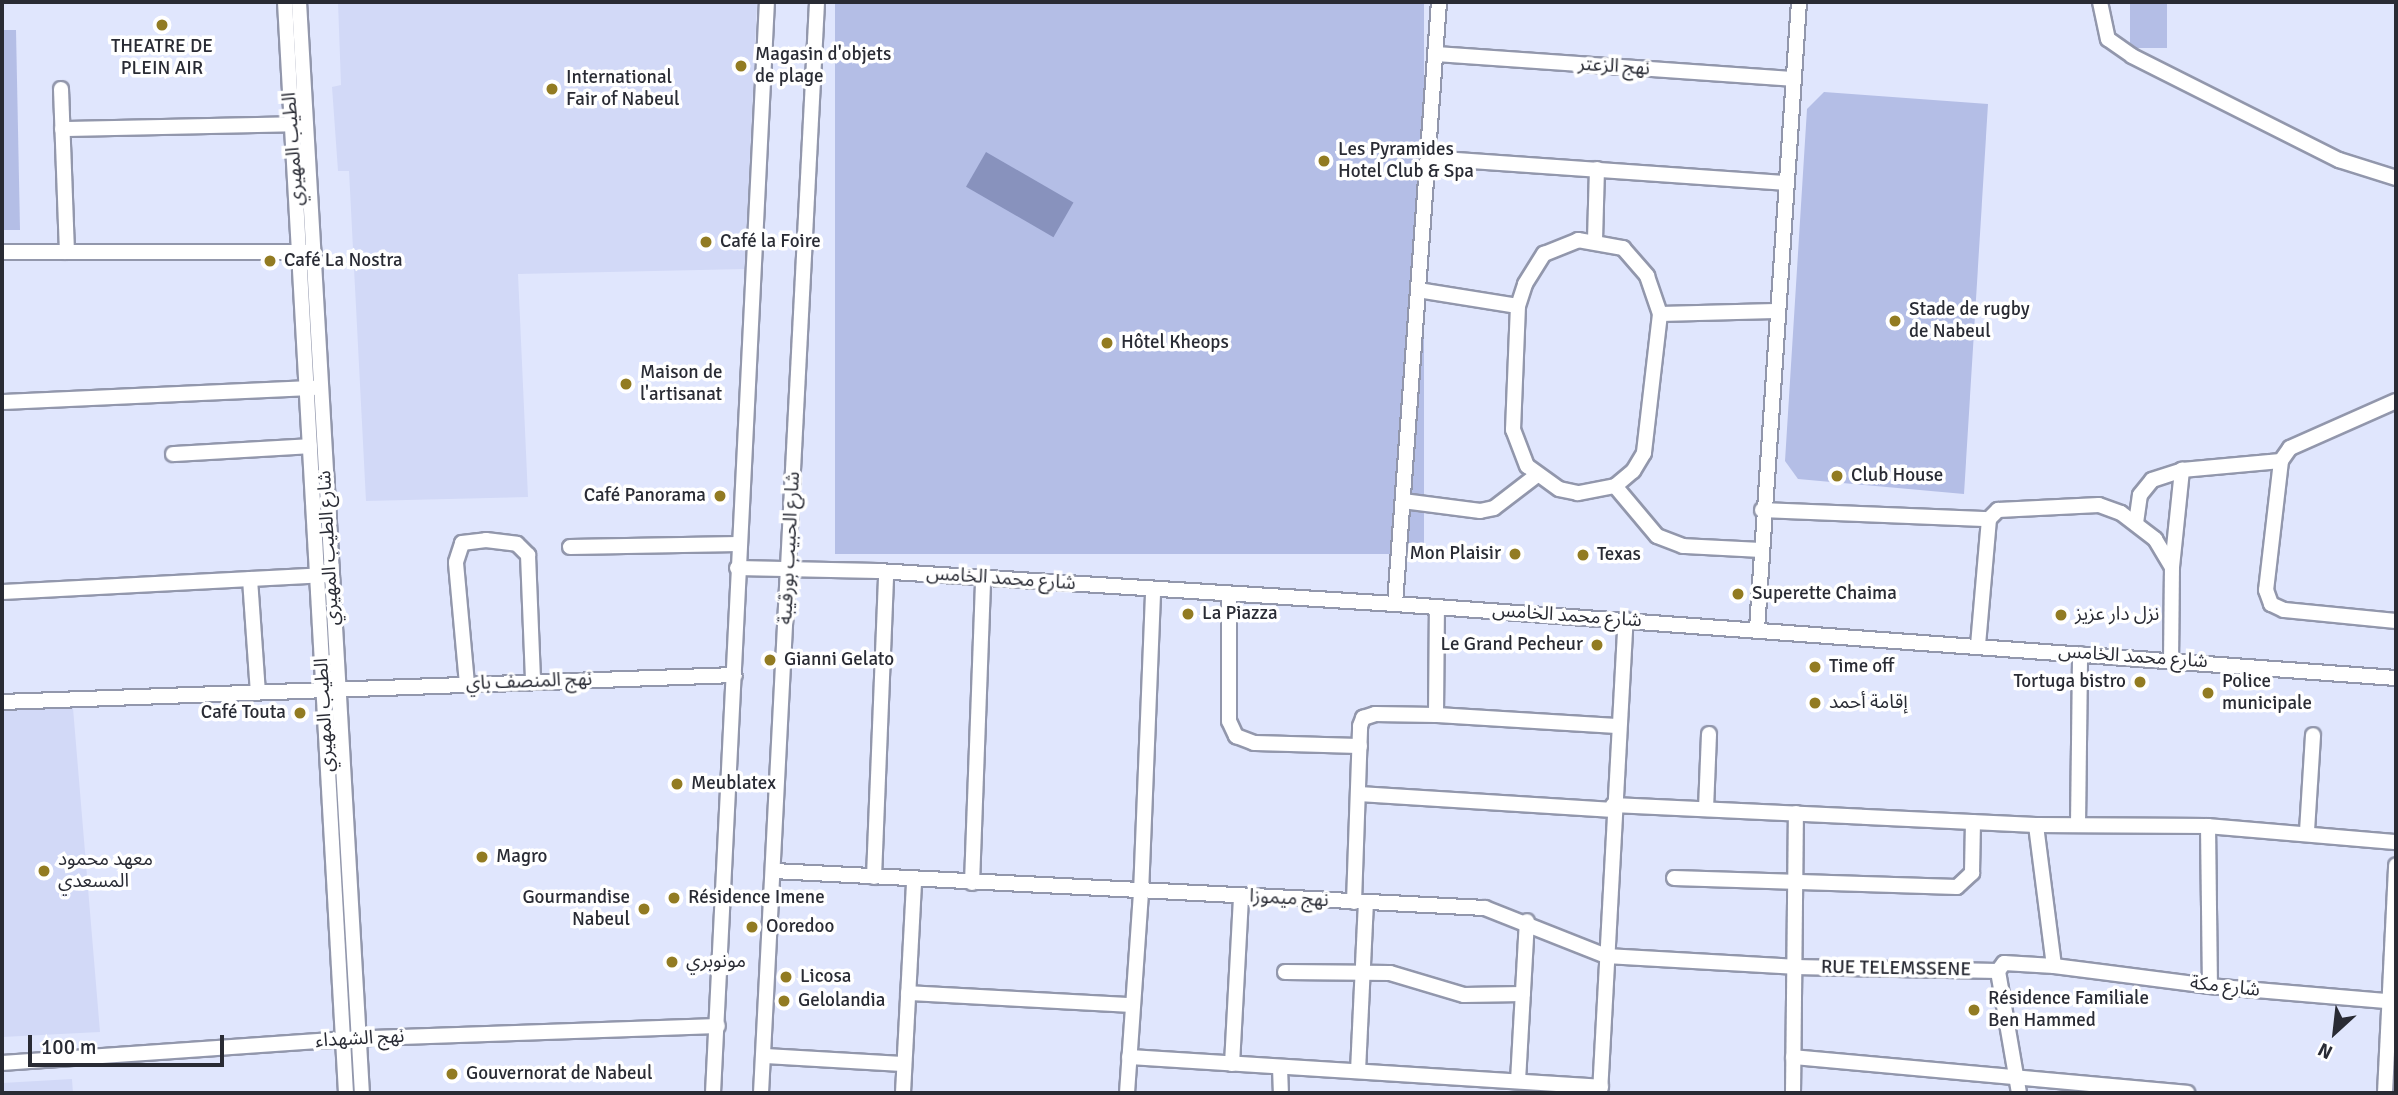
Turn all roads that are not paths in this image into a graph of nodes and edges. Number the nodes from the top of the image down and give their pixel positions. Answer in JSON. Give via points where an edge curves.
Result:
{"nodes":[{"id":1,"x":285,"y":2,"type":"edge"},
{"id":2,"x":299,"y":2,"type":"edge"},
{"id":3,"x":767,"y":2,"type":"edge"},
{"id":4,"x":817,"y":2,"type":"edge"},
{"id":5,"x":1439,"y":2,"type":"edge"},
{"id":6,"x":1799,"y":2,"type":"edge"},
{"id":7,"x":2100,"y":2,"type":"edge"},
{"id":8,"x":1436,"y":54,"type":"junction"},
{"id":9,"x":1792,"y":79,"type":"junction"},
{"id":10,"x":61,"y":89,"type":"dead end"},
{"id":11,"x":299,"y":124,"type":"junction"},
{"id":12,"x":62,"y":129,"type":"junction"},
{"id":13,"x":1428,"y":158,"type":"junction"},
{"id":14,"x":1597,"y":169,"type":"junction"},
{"id":15,"x":2396,"y":178,"type":"edge"},
{"id":16,"x":1784,"y":183,"type":"junction"},
{"id":17,"x":1595,"y":240,"type":"junction"},
{"id":18,"x":67,"y":251,"type":"junction"},
{"id":19,"x":2,"y":252,"type":"edge"},
{"id":20,"x":307,"y":252,"type":"junction"},
{"id":21,"x":1418,"y":290,"type":"junction"},
{"id":22,"x":1518,"y":306,"type":"junction"},
{"id":23,"x":1775,"y":312,"type":"junction"},
{"id":24,"x":1660,"y":314,"type":"junction"},
{"id":25,"x":315,"y":388,"type":"junction"},
{"id":26,"x":2,"y":401,"type":"edge"},
{"id":27,"x":2396,"y":401,"type":"edge"},
{"id":28,"x":310,"y":446,"type":"junction"},
{"id":29,"x":173,"y":454,"type":"dead end"},
{"id":30,"x":2281,"y":461,"type":"junction"},
{"id":31,"x":2182,"y":470,"type":"junction"},
{"id":32,"x":1537,"y":475,"type":"junction"},
{"id":33,"x":1615,"y":486,"type":"junction"},
{"id":34,"x":1403,"y":501,"type":"junction"},
{"id":35,"x":1762,"y":510,"type":"junction"},
{"id":36,"x":1989,"y":519,"type":"junction"},
{"id":37,"x":2136,"y":523,"type":"junction"},
{"id":38,"x":738,"y":544,"type":"junction"},
{"id":39,"x":570,"y":547,"type":"dead end"},
{"id":40,"x":1759,"y":551,"type":"junction"},
{"id":41,"x":2172,"y":567,"type":"junction"},
{"id":42,"x":737,"y":568,"type":"junction"},
{"id":43,"x":789,"y":569,"type":"junction"},
{"id":44,"x":886,"y":572,"type":"junction"},
{"id":45,"x":323,"y":575,"type":"junction"},
{"id":46,"x":983,"y":578,"type":"junction"},
{"id":47,"x":250,"y":579,"type":"junction"},
{"id":48,"x":1153,"y":589,"type":"junction"},
{"id":49,"x":2,"y":592,"type":"edge"},
{"id":50,"x":1229,"y":594,"type":"junction"},
{"id":51,"x":1395,"y":604,"type":"junction"},
{"id":52,"x":1437,"y":607,"type":"junction"},
{"id":53,"x":1626,"y":620,"type":"junction"},
{"id":54,"x":2396,"y":621,"type":"edge"},
{"id":55,"x":1757,"y":629,"type":"junction"},
{"id":56,"x":1978,"y":645,"type":"junction"},
{"id":57,"x":2080,"y":654,"type":"junction"},
{"id":58,"x":2171,"y":660,"type":"junction"},
{"id":59,"x":735,"y":675,"type":"junction"},
{"id":60,"x":2396,"y":678,"type":"edge"},
{"id":61,"x":533,"y":681,"type":"junction"},
{"id":62,"x":467,"y":684,"type":"junction"},
{"id":63,"x":330,"y":690,"type":"junction"},
{"id":64,"x":258,"y":692,"type":"junction"},
{"id":65,"x":2,"y":702,"type":"edge"},
{"id":66,"x":1436,"y":715,"type":"junction"},
{"id":67,"x":1618,"y":726,"type":"junction"},
{"id":68,"x":1709,"y":734,"type":"dead end"},
{"id":69,"x":2313,"y":734,"type":"dead end"},
{"id":70,"x":1360,"y":746,"type":"junction"},
{"id":71,"x":1359,"y":794,"type":"junction"},
{"id":72,"x":1613,"y":808,"type":"junction"},
{"id":73,"x":1706,"y":809,"type":"junction"},
{"id":74,"x":1796,"y":814,"type":"junction"},
{"id":75,"x":1973,"y":822,"type":"junction"},
{"id":76,"x":2036,"y":825,"type":"junction"},
{"id":77,"x":2078,"y":825,"type":"junction"},
{"id":78,"x":2208,"y":826,"type":"junction"},
{"id":79,"x":2307,"y":831,"type":"junction"},
{"id":80,"x":2396,"y":842,"type":"edge"},
{"id":81,"x":2396,"y":865,"type":"edge"},
{"id":82,"x":774,"y":871,"type":"junction"},
{"id":83,"x":874,"y":877,"type":"junction"},
{"id":84,"x":1674,"y":878,"type":"dead end"},
{"id":85,"x":914,"y":880,"type":"junction"},
{"id":86,"x":1796,"y":880,"type":"junction"},
{"id":87,"x":972,"y":883,"type":"junction"},
{"id":88,"x":1141,"y":893,"type":"junction"},
{"id":89,"x":1241,"y":897,"type":"junction"},
{"id":90,"x":1360,"y":903,"type":"junction"},
{"id":91,"x":1527,"y":921,"type":"junction"},
{"id":92,"x":1606,"y":956,"type":"junction"},
{"id":93,"x":2054,"y":966,"type":"junction"},
{"id":94,"x":1794,"y":967,"type":"junction"},
{"id":95,"x":1364,"y":971,"type":"junction"},
{"id":96,"x":1998,"y":971,"type":"junction"},
{"id":97,"x":1285,"y":972,"type":"dead end"},
{"id":98,"x":2210,"y":986,"type":"junction"},
{"id":99,"x":908,"y":992,"type":"junction"},
{"id":100,"x":1523,"y":993,"type":"junction"},
{"id":101,"x":2395,"y":1002,"type":"edge"},
{"id":102,"x":1130,"y":1005,"type":"junction"},
{"id":103,"x":718,"y":1026,"type":"junction"},
{"id":104,"x":359,"y":1038,"type":"junction"},
{"id":105,"x":343,"y":1039,"type":"junction"},
{"id":106,"x":764,"y":1056,"type":"junction"},
{"id":107,"x":1129,"y":1057,"type":"junction"},
{"id":108,"x":1793,"y":1058,"type":"junction"},
{"id":109,"x":2,"y":1063,"type":"edge"},
{"id":110,"x":1232,"y":1063,"type":"junction"},
{"id":111,"x":904,"y":1064,"type":"junction"},
{"id":112,"x":1280,"y":1067,"type":"junction"},
{"id":113,"x":1358,"y":1072,"type":"junction"},
{"id":114,"x":2018,"y":1074,"type":"junction"},
{"id":115,"x":1518,"y":1082,"type":"junction"},
{"id":116,"x":1464,"y":1086,"type":"edge"},
{"id":117,"x":1601,"y":1090,"type":"edge"},
{"id":118,"x":346,"y":1093,"type":"edge"},
{"id":119,"x":362,"y":1093,"type":"edge"},
{"id":120,"x":713,"y":1093,"type":"edge"},
{"id":121,"x":761,"y":1093,"type":"edge"},
{"id":122,"x":903,"y":1093,"type":"edge"},
{"id":123,"x":1127,"y":1093,"type":"edge"},
{"id":124,"x":1281,"y":1093,"type":"edge"},
{"id":125,"x":1793,"y":1093,"type":"edge"},
{"id":126,"x":2019,"y":1093,"type":"edge"},
{"id":127,"x":2186,"y":1093,"type":"edge"},
{"id":128,"x":2385,"y":1093,"type":"edge"}],
"edges":[{"from":1,"to":11,"type":"street","name":"الطيب المهيري"},
{"from":2,"to":11,"type":"street","name":"شارع الطيب المهيري"},
{"from":3,"to":38,"type":"street"},
{"from":4,"to":43,"type":"street","name":"شارع الحبيب بورقيبة"},
{"from":5,"to":8,"type":"street"},
{"from":6,"to":9,"type":"street"},
{"from":7,"to":15,"type":"street","via":[[2108,39],[2132,56],[2339,160]]},
{"from":8,"to":9,"type":"street","name":"نهج الزعتر"},
{"from":8,"to":13,"type":"street"},
{"from":9,"to":16,"type":"street"},
{"from":10,"to":12,"type":"street"},
{"from":11,"to":12,"type":"street"},
{"from":11,"to":20,"type":"street","name":"شارع الطيب المهيري"},
{"from":12,"to":18,"type":"street"},
{"from":13,"to":14,"type":"street"},
{"from":13,"to":21,"type":"street"},
{"from":14,"to":16,"type":"street"},
{"from":14,"to":17,"type":"street"},
{"from":16,"to":23,"type":"street"},
{"from":17,"to":22,"type":"street","via":[[1561,244],[1544,254],[1529,276]]},
{"from":17,"to":24,"type":"street","via":[[1623,248],[1635,259],[1655,293]]},
{"from":18,"to":19,"type":"street"},
{"from":18,"to":20,"type":"street"},
{"from":20,"to":25,"type":"street","name":"شارع الطيب المهيري"},
{"from":21,"to":22,"type":"street"},
{"from":21,"to":34,"type":"street"},
{"from":22,"to":32,"type":"street","via":[[1513,430],[1518,449]]},
{"from":23,"to":24,"type":"street"},
{"from":23,"to":35,"type":"street"},
{"from":24,"to":33,"type":"street","via":[[1644,453],[1633,471]]},
{"from":25,"to":26,"type":"street"},
{"from":25,"to":28,"type":"street"},
{"from":25,"to":45,"type":"street","name":"شارع الطيب المهيري"},
{"from":27,"to":30,"type":"street","via":[[2291,448]]},
{"from":28,"to":29,"type":"street"},
{"from":28,"to":45,"type":"street"},
{"from":30,"to":31,"type":"street"},
{"from":30,"to":54,"type":"street","via":[[2266,590],[2271,604],[2284,610]]},
{"from":31,"to":37,"type":"street","via":[[2152,480],[2140,495]]},
{"from":31,"to":41,"type":"street"},
{"from":32,"to":33,"type":"street","via":[[1578,494]]},
{"from":32,"to":34,"type":"street","via":[[1503,504],[1480,511]]},
{"from":33,"to":40,"type":"street","via":[[1657,536],[1683,546]]},
{"from":34,"to":51,"type":"street"},
{"from":35,"to":36,"type":"street"},
{"from":35,"to":40,"type":"street"},
{"from":36,"to":37,"type":"street","via":[[1998,510],[2099,505]]},
{"from":36,"to":56,"type":"street"},
{"from":37,"to":41,"type":"street","via":[[2155,539]]},
{"from":38,"to":39,"type":"street"},
{"from":38,"to":42,"type":"street"},
{"from":40,"to":55,"type":"street"},
{"from":41,"to":58,"type":"street"},
{"from":42,"to":43,"type":"street","name":"شارع محمد الخامس"},
{"from":42,"to":59,"type":"street"},
{"from":43,"to":44,"type":"street","name":"شارع محمد الخامس"},
{"from":43,"to":82,"type":"street","name":"شارع الحبيب بورقيبة"},
{"from":44,"to":46,"type":"street","name":"شارع محمد الخامس"},
{"from":44,"to":83,"type":"street"},
{"from":45,"to":47,"type":"street"},
{"from":45,"to":63,"type":"street","name":"شارع الطيب المهيري"},
{"from":46,"to":48,"type":"street","name":"شارع محمد الخامس"},
{"from":46,"to":87,"type":"street"},
{"from":47,"to":49,"type":"street"},
{"from":47,"to":64,"type":"street"},
{"from":48,"to":50,"type":"street","name":"شارع محمد الخامس"},
{"from":48,"to":88,"type":"street"},
{"from":50,"to":51,"type":"street","name":"شارع محمد الخامس"},
{"from":50,"to":70,"type":"street","via":[[1229,721],[1236,736],[1254,743]]},
{"from":51,"to":52,"type":"street","name":"شارع محمد الخامس"},
{"from":52,"to":53,"type":"street","name":"شارع محمد الخامس"},
{"from":52,"to":66,"type":"street"},
{"from":53,"to":55,"type":"street","name":"شارع محمد الخامس"},
{"from":53,"to":67,"type":"street"},
{"from":55,"to":56,"type":"street","name":"شارع محمد الخامس"},
{"from":56,"to":57,"type":"street","name":"شارع محمد الخامس"},
{"from":57,"to":58,"type":"street","name":"شارع محمد الخامس"},
{"from":57,"to":77,"type":"street"},
{"from":58,"to":60,"type":"street","name":"شارع محمد الخامس"},
{"from":59,"to":61,"type":"street","name":"نهج المنصف باي"},
{"from":59,"to":103,"type":"street"},
{"from":61,"to":62,"type":"street","name":"نهج المنصف باي"},
{"from":61,"to":62,"type":"street","via":[[528,555],[509,541],[486,540],[461,543],[456,562]]},
{"from":62,"to":63,"type":"street","name":"نهج المنصف باي"},
{"from":63,"to":64,"type":"street","name":"نهج المنصف باي"},
{"from":63,"to":104,"type":"street","name":"شارع الطيب المهيري"},
{"from":63,"to":105,"type":"street","name":"الطيب المهيري"},
{"from":64,"to":65,"type":"street","name":"نهج المنصف باي"},
{"from":66,"to":67,"type":"street"},
{"from":66,"to":70,"type":"street","via":[[1367,716],[1360,726]]},
{"from":67,"to":72,"type":"street"},
{"from":68,"to":73,"type":"street"},
{"from":69,"to":79,"type":"street"},
{"from":70,"to":71,"type":"street"},
{"from":71,"to":72,"type":"street"},
{"from":71,"to":90,"type":"street"},
{"from":72,"to":73,"type":"street"},
{"from":72,"to":92,"type":"street"},
{"from":73,"to":74,"type":"street"},
{"from":74,"to":75,"type":"street"},
{"from":74,"to":86,"type":"street"},
{"from":75,"to":76,"type":"street"},
{"from":75,"to":86,"type":"street","via":[[1972,873],[1957,887]]},
{"from":76,"to":77,"type":"street"},
{"from":76,"to":93,"type":"street"},
{"from":77,"to":78,"type":"street"},
{"from":78,"to":79,"type":"street"},
{"from":78,"to":98,"type":"street"},
{"from":79,"to":80,"type":"street"},
{"from":81,"to":101,"type":"street"},
{"from":82,"to":83,"type":"street","name":"نهج ميموزا"},
{"from":82,"to":106,"type":"street","name":"شارع الحبيب بورقيبة"},
{"from":83,"to":85,"type":"street","name":"نهج ميموزا"},
{"from":84,"to":86,"type":"street"},
{"from":85,"to":87,"type":"street","name":"نهج ميموزا"},
{"from":85,"to":99,"type":"street"},
{"from":86,"to":94,"type":"street"},
{"from":87,"to":88,"type":"street","name":"نهج ميموزا"},
{"from":88,"to":89,"type":"street","name":"نهج ميموزا"},
{"from":88,"to":102,"type":"street"},
{"from":89,"to":90,"type":"street","name":"نهج ميموزا"},
{"from":89,"to":110,"type":"street"},
{"from":90,"to":91,"type":"street","name":"نهج ميموزا","via":[[1485,908]]},
{"from":90,"to":95,"type":"street"},
{"from":91,"to":92,"type":"street","name":"نهج ميموزا"},
{"from":91,"to":100,"type":"street"},
{"from":92,"to":94,"type":"street","name":"نهج ميموزا"},
{"from":92,"to":117,"type":"street"},
{"from":93,"to":96,"type":"street","name":"شارع مكة","via":[[2004,963]]},
{"from":93,"to":98,"type":"street","name":"شارع مكة"},
{"from":94,"to":96,"type":"street","name":"RUE TELEMSSENE"},
{"from":94,"to":108,"type":"street"},
{"from":95,"to":97,"type":"street"},
{"from":95,"to":100,"type":"street","via":[[1413,977],[1464,995]]},
{"from":95,"to":113,"type":"street"},
{"from":96,"to":114,"type":"street"},
{"from":98,"to":101,"type":"street","name":"شارع مكة"},
{"from":99,"to":102,"type":"street"},
{"from":99,"to":111,"type":"street"},
{"from":100,"to":115,"type":"street"},
{"from":101,"to":128,"type":"street"},
{"from":102,"to":107,"type":"street"},
{"from":103,"to":104,"type":"street","name":"نهج الشهداء"},
{"from":103,"to":120,"type":"street"},
{"from":104,"to":105,"type":"street","name":"نهج الشهداء"},
{"from":104,"to":119,"type":"street","name":"شارع الطيب المهيري"},
{"from":105,"to":109,"type":"street","name":"نهج الشهداء"},
{"from":105,"to":118,"type":"street","name":"الطيب المهيري"},
{"from":106,"to":111,"type":"street"},
{"from":106,"to":121,"type":"street","name":"شارع الحبيب بورقيبة"},
{"from":107,"to":110,"type":"street"},
{"from":107,"to":123,"type":"street"},
{"from":108,"to":114,"type":"street"},
{"from":108,"to":125,"type":"street"},
{"from":110,"to":112,"type":"street"},
{"from":111,"to":122,"type":"street"},
{"from":112,"to":113,"type":"street"},
{"from":112,"to":124,"type":"street"},
{"from":113,"to":116,"type":"street"},
{"from":114,"to":126,"type":"street"},
{"from":114,"to":127,"type":"street"},
{"from":115,"to":116,"type":"street"},
{"from":115,"to":117,"type":"street"}]}
